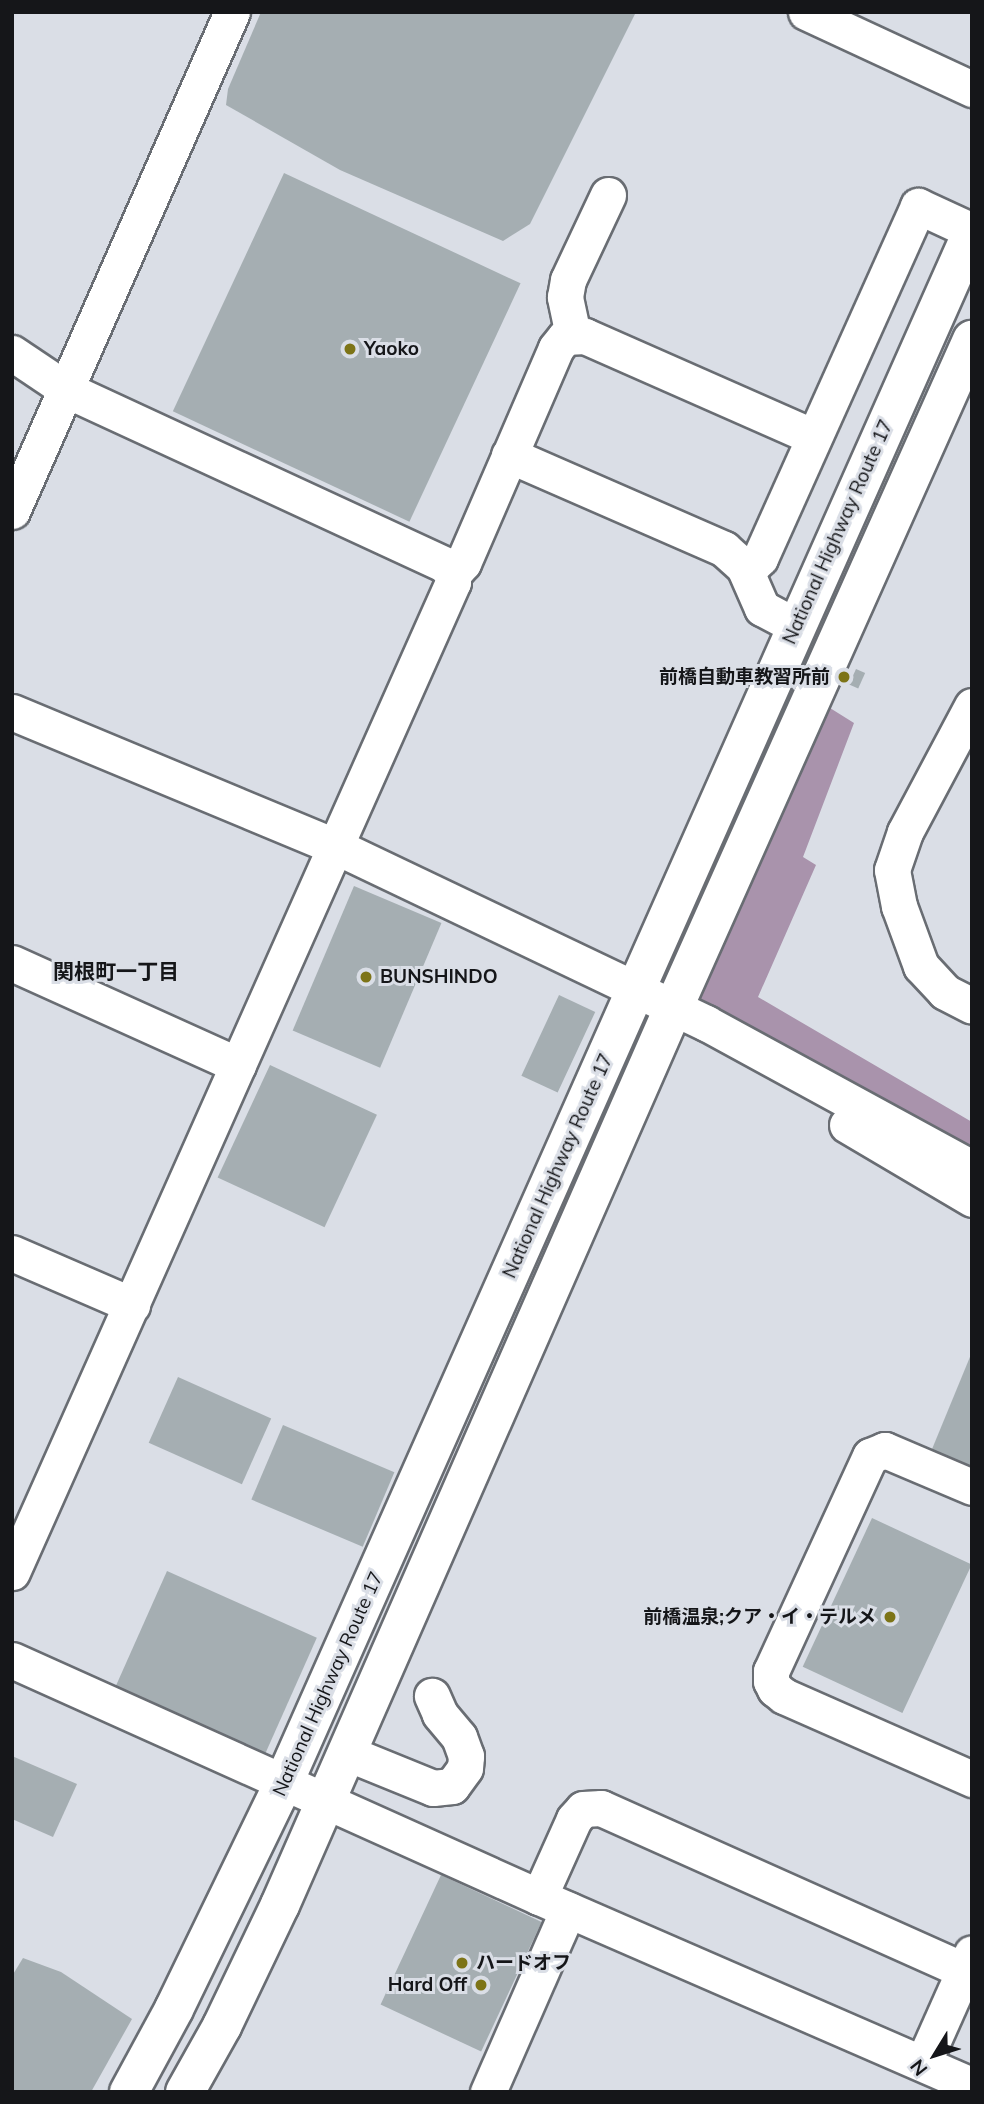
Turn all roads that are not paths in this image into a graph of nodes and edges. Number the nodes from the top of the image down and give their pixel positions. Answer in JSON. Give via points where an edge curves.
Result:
{"nodes":[{"id":1,"x":232,"y":12,"type":"edge"},
{"id":2,"x":806,"y":12,"type":"edge"},
{"id":3,"x":972,"y":89,"type":"edge"},
{"id":4,"x":608,"y":195,"type":"dead end"},
{"id":5,"x":972,"y":232,"type":"edge"},
{"id":6,"x":573,"y":335,"type":"junction"},
{"id":7,"x":972,"y":340,"type":"edge"},
{"id":8,"x":12,"y":353,"type":"edge"},
{"id":9,"x":67,"y":390,"type":"junction"},
{"id":10,"x":814,"y":437,"type":"junction"},
{"id":11,"x":509,"y":455,"type":"junction"},
{"id":12,"x":12,"y":511,"type":"edge"},
{"id":13,"x":744,"y":567,"type":"junction"},
{"id":14,"x":453,"y":573,"type":"junction"},
{"id":15,"x":796,"y":626,"type":"junction"},
{"id":16,"x":12,"y":712,"type":"edge"},
{"id":17,"x":967,"y":729,"type":"edge"},
{"id":18,"x":337,"y":847,"type":"junction"},
{"id":19,"x":12,"y":963,"type":"edge"},
{"id":20,"x":635,"y":991,"type":"junction"},
{"id":21,"x":972,"y":1006,"type":"edge"},
{"id":22,"x":673,"y":1009,"type":"junction"},
{"id":23,"x":238,"y":1065,"type":"junction"},
{"id":24,"x":972,"y":1168,"type":"edge"},
{"id":25,"x":972,"y":1199,"type":"edge"},
{"id":26,"x":12,"y":1252,"type":"edge"},
{"id":27,"x":132,"y":1305,"type":"junction"},
{"id":28,"x":972,"y":1488,"type":"edge"},
{"id":29,"x":16,"y":1555,"type":"edge"},
{"id":30,"x":12,"y":1660,"type":"edge"},
{"id":31,"x":432,"y":1696,"type":"dead end"},
{"id":32,"x":347,"y":1752,"type":"junction"},
{"id":33,"x":972,"y":1779,"type":"edge"},
{"id":34,"x":284,"y":1782,"type":"junction"},
{"id":35,"x":326,"y":1800,"type":"junction"},
{"id":36,"x":553,"y":1903,"type":"junction"},
{"id":37,"x":968,"y":1961,"type":"edge"},
{"id":38,"x":923,"y":2063,"type":"junction"},
{"id":39,"x":972,"y":2085,"type":"edge"},
{"id":40,"x":129,"y":2092,"type":"edge"},
{"id":41,"x":185,"y":2092,"type":"edge"},
{"id":42,"x":488,"y":2092,"type":"edge"}],
"edges":[{"from":1,"to":9,"type":"street"},
{"from":2,"to":3,"type":"street"},
{"from":4,"to":6,"type":"street","via":[[568,280],[565,297]]},
{"from":5,"to":10,"type":"street","via":[[918,205]]},
{"from":5,"to":15,"type":"highway","name":"National Highway Route 17"},
{"from":6,"to":10,"type":"street","via":[[585,336]]},
{"from":6,"to":11,"type":"street","via":[[556,348]]},
{"from":7,"to":22,"type":"highway"},
{"from":8,"to":9,"type":"street"},
{"from":9,"to":12,"type":"street"},
{"from":9,"to":14,"type":"street","via":[[445,565]]},
{"from":10,"to":13,"type":"street","via":[[760,558]]},
{"from":11,"to":13,"type":"street","via":[[724,549]]},
{"from":11,"to":14,"type":"street","via":[[463,564]]},
{"from":13,"to":15,"type":"street","via":[[762,608]]},
{"from":14,"to":18,"type":"street","via":[[443,608]]},
{"from":15,"to":20,"type":"highway","name":"National Highway Route 17"},
{"from":16,"to":18,"type":"street"},
{"from":17,"to":21,"type":"street","via":[[905,832],[892,870],[899,906],[921,966],[945,992]]},
{"from":18,"to":20,"type":"street"},
{"from":18,"to":23,"type":"street"},
{"from":19,"to":23,"type":"street"},
{"from":20,"to":22,"type":"street"},
{"from":20,"to":34,"type":"highway","name":"National Highway Route 17"},
{"from":22,"to":24,"type":"street"},
{"from":22,"to":25,"type":"street","via":[[710,1038]]},
{"from":22,"to":32,"type":"highway"},
{"from":23,"to":27,"type":"street"},
{"from":26,"to":27,"type":"street"},
{"from":27,"to":29,"type":"street"},
{"from":28,"to":33,"type":"street","via":[[885,1450],[870,1456],[771,1671],[775,1689],[784,1696]]},
{"from":30,"to":34,"type":"street"},
{"from":31,"to":32,"type":"street","via":[[466,1756],[465,1768],[452,1786],[433,1788]]},
{"from":32,"to":35,"type":"highway"},
{"from":34,"to":35,"type":"street"},
{"from":34,"to":40,"type":"highway","name":"National Highway Route 17"},
{"from":35,"to":36,"type":"street"},
{"from":35,"to":41,"type":"highway","via":[[251,1967]]},
{"from":36,"to":37,"type":"street","via":[[574,1819],[583,1809],[601,1808]]},
{"from":36,"to":38,"type":"street"},
{"from":36,"to":42,"type":"street"},
{"from":37,"to":38,"type":"street"},
{"from":38,"to":39,"type":"street"}]}
